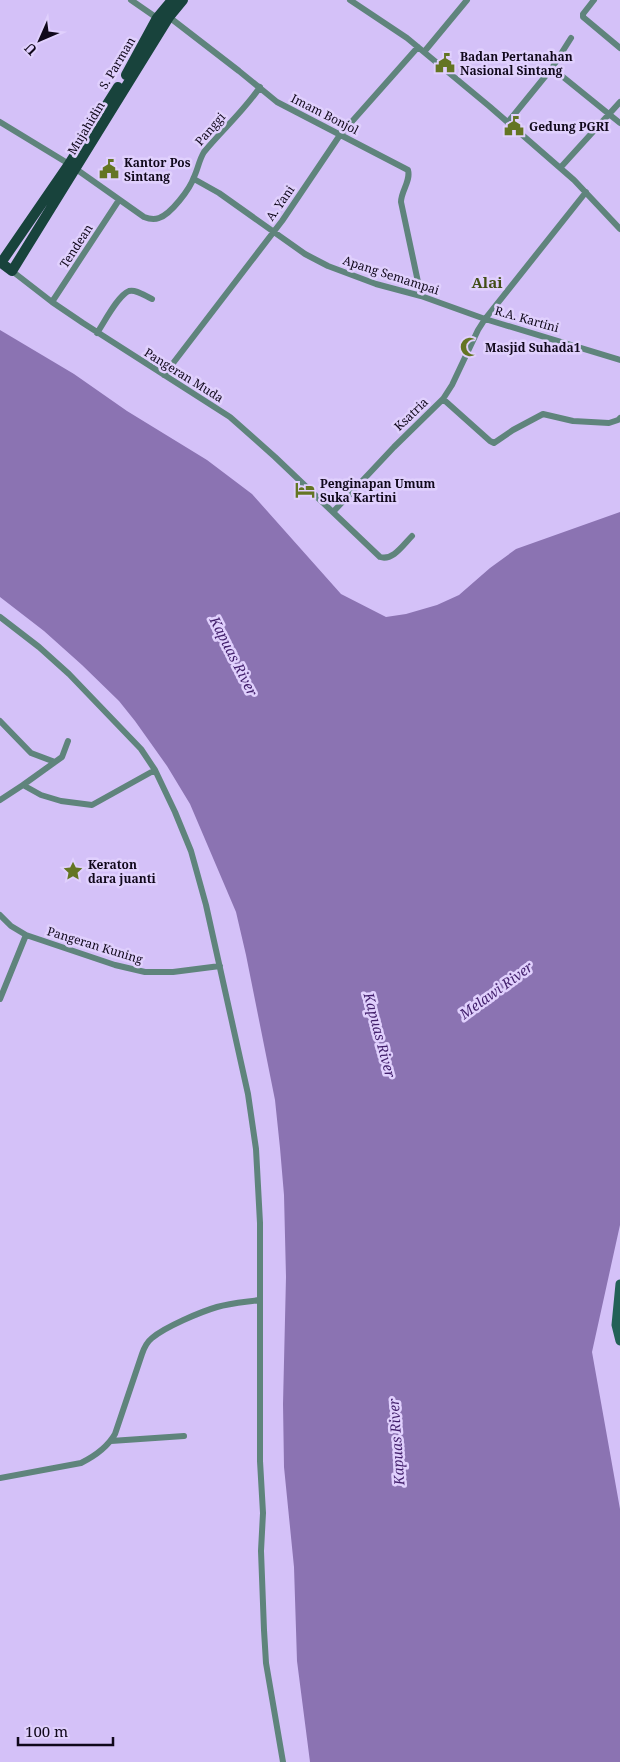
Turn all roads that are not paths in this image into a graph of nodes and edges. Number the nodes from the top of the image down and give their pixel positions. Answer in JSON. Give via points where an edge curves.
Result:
{"nodes":[{"id":1,"x":131,"y":0,"type":"edge"},
{"id":2,"x":172,"y":0,"type":"edge"},
{"id":3,"x":183,"y":0,"type":"edge"},
{"id":4,"x":350,"y":0,"type":"edge"},
{"id":5,"x":467,"y":0,"type":"edge"},
{"id":6,"x":594,"y":0,"type":"edge"},
{"id":7,"x":169,"y":17,"type":"junction"},
{"id":8,"x":157,"y":18,"type":"junction"},
{"id":9,"x":571,"y":38,"type":"dead end"},
{"id":10,"x":418,"y":47,"type":"junction"},
{"id":11,"x":620,"y":48,"type":"edge"},
{"id":12,"x":424,"y":52,"type":"junction"},
{"id":13,"x":552,"y":68,"type":"junction"},
{"id":14,"x":260,"y":87,"type":"junction"},
{"id":15,"x":620,"y":102,"type":"edge"},
{"id":16,"x":610,"y":114,"type":"junction"},
{"id":17,"x":0,"y":122,"type":"edge"},
{"id":18,"x":508,"y":122,"type":"junction"},
{"id":19,"x":620,"y":123,"type":"edge"},
{"id":20,"x":340,"y":135,"type":"junction"},
{"id":21,"x":72,"y":166,"type":"junction"},
{"id":22,"x":561,"y":167,"type":"junction"},
{"id":23,"x":194,"y":179,"type":"junction"},
{"id":24,"x":586,"y":192,"type":"junction"},
{"id":25,"x":119,"y":200,"type":"junction"},
{"id":26,"x":620,"y":229,"type":"edge"},
{"id":27,"x":273,"y":232,"type":"junction"},
{"id":28,"x":0,"y":262,"type":"edge"},
{"id":29,"x":12,"y":271,"type":"junction"},
{"id":30,"x":422,"y":296,"type":"junction"},
{"id":31,"x":152,"y":299,"type":"dead end"},
{"id":32,"x":52,"y":302,"type":"junction"},
{"id":33,"x":485,"y":319,"type":"junction"},
{"id":34,"x":97,"y":333,"type":"junction"},
{"id":35,"x":620,"y":360,"type":"edge"},
{"id":36,"x":164,"y":375,"type":"junction"},
{"id":37,"x":443,"y":399,"type":"junction"},
{"id":38,"x":620,"y":418,"type":"edge"},
{"id":39,"x":333,"y":512,"type":"junction"},
{"id":40,"x":412,"y":536,"type":"dead end"},
{"id":41,"x":0,"y":617,"type":"edge"},
{"id":42,"x":0,"y":721,"type":"edge"},
{"id":43,"x":68,"y":741,"type":"dead end"},
{"id":44,"x":55,"y":762,"type":"junction"},
{"id":45,"x":155,"y":770,"type":"junction"},
{"id":46,"x":23,"y":785,"type":"junction"},
{"id":47,"x":0,"y":800,"type":"edge"},
{"id":48,"x":0,"y":915,"type":"edge"},
{"id":49,"x":26,"y":935,"type":"junction"},
{"id":50,"x":220,"y":966,"type":"junction"},
{"id":51,"x":0,"y":999,"type":"edge"},
{"id":52,"x":620,"y":1284,"type":"edge"},
{"id":53,"x":260,"y":1300,"type":"junction"},
{"id":54,"x":620,"y":1341,"type":"edge"},
{"id":55,"x":184,"y":1436,"type":"dead end"},
{"id":56,"x":111,"y":1441,"type":"junction"},
{"id":57,"x":0,"y":1478,"type":"edge"},
{"id":58,"x":283,"y":1762,"type":"edge"}],
"edges":[{"from":1,"to":8,"type":"street"},
{"from":2,"to":8,"type":"main road","name":"S. Parman"},
{"from":3,"to":7,"type":"main road","name":"Mujahidin"},
{"from":4,"to":10,"type":"street"},
{"from":5,"to":12,"type":"street"},
{"from":6,"to":11,"type":"street","via":[[583,17]]},
{"from":7,"to":8,"type":"street"},
{"from":7,"to":14,"type":"street","name":"Imam Bonjol"},
{"from":7,"to":21,"type":"main road","name":"Mujahidin"},
{"from":8,"to":21,"type":"main road","name":"S. Parman"},
{"from":9,"to":13,"type":"street"},
{"from":10,"to":12,"type":"street"},
{"from":10,"to":20,"type":"street","name":"A. Yani"},
{"from":12,"to":18,"type":"street"},
{"from":13,"to":16,"type":"street"},
{"from":13,"to":18,"type":"street"},
{"from":14,"to":20,"type":"street","name":"Imam Bonjol","via":[[277,102]]},
{"from":14,"to":23,"type":"street","name":"Panggi","via":[[203,154]]},
{"from":15,"to":16,"type":"street"},
{"from":16,"to":19,"type":"street"},
{"from":16,"to":22,"type":"street"},
{"from":17,"to":21,"type":"street"},
{"from":18,"to":22,"type":"street"},
{"from":20,"to":27,"type":"street","name":"A. Yani"},
{"from":20,"to":30,"type":"street","name":"Imam Bonjol","via":[[408,170],[400,202]]},
{"from":21,"to":25,"type":"street"},
{"from":21,"to":28,"type":"main road","name":"S. Parman"},
{"from":21,"to":29,"type":"main road","name":"Mujahidin"},
{"from":22,"to":24,"type":"street"},
{"from":23,"to":25,"type":"street","name":"Panggi","via":[[174,206],[160,218],[149,219]]},
{"from":23,"to":27,"type":"street","name":"Apang Semampai"},
{"from":24,"to":26,"type":"street"},
{"from":24,"to":33,"type":"street","name":"Ksatria"},
{"from":25,"to":32,"type":"street","name":"Tendean"},
{"from":27,"to":30,"type":"street","name":"Apang Semampai","via":[[328,266],[376,284]]},
{"from":27,"to":36,"type":"street","name":"A. Yani"},
{"from":28,"to":29,"type":"main road"},
{"from":29,"to":32,"type":"street","name":"Pangeran Muda"},
{"from":30,"to":33,"type":"street","name":"Apang Semampai"},
{"from":31,"to":34,"type":"street","via":[[129,291],[118,300]]},
{"from":32,"to":34,"type":"street","name":"Pangeran Muda"},
{"from":33,"to":35,"type":"street","name":"R.A. Kartini"},
{"from":33,"to":37,"type":"street","name":"Ksatria"},
{"from":34,"to":36,"type":"street","name":"Pangeran Muda"},
{"from":36,"to":39,"type":"street","name":"Pangeran Muda","via":[[230,417]]},
{"from":37,"to":38,"type":"street","via":[[494,442],[543,414],[582,422],[609,422]]},
{"from":37,"to":39,"type":"street","name":"Ksatria"},
{"from":39,"to":40,"type":"street","name":"Pangeran Muda","via":[[375,553],[385,558],[394,554]]},
{"from":41,"to":45,"type":"street","via":[[69,674],[141,749]]},
{"from":42,"to":44,"type":"street","via":[[31,753]]},
{"from":43,"to":44,"type":"street","via":[[65,754]]},
{"from":44,"to":46,"type":"street"},
{"from":45,"to":46,"type":"street","via":[[92,805],[61,801]]},
{"from":45,"to":50,"type":"street","via":[[191,851]]},
{"from":46,"to":47,"type":"street"},
{"from":48,"to":49,"type":"street","name":"Pangeran Kuning"},
{"from":49,"to":50,"type":"street","name":"Pangeran Kuning","via":[[120,967],[145,972]]},
{"from":49,"to":51,"type":"street"},
{"from":50,"to":53,"type":"street","via":[[254,1127],[260,1207]]},
{"from":52,"to":54,"type":"street","via":[[616,1325]]},
{"from":53,"to":56,"type":"street","via":[[209,1310],[152,1338],[144,1346]]},
{"from":53,"to":58,"type":"street","via":[[261,1551],[266,1663]]},
{"from":55,"to":56,"type":"street"},
{"from":56,"to":57,"type":"street","via":[[98,1454],[81,1463]]}]}
